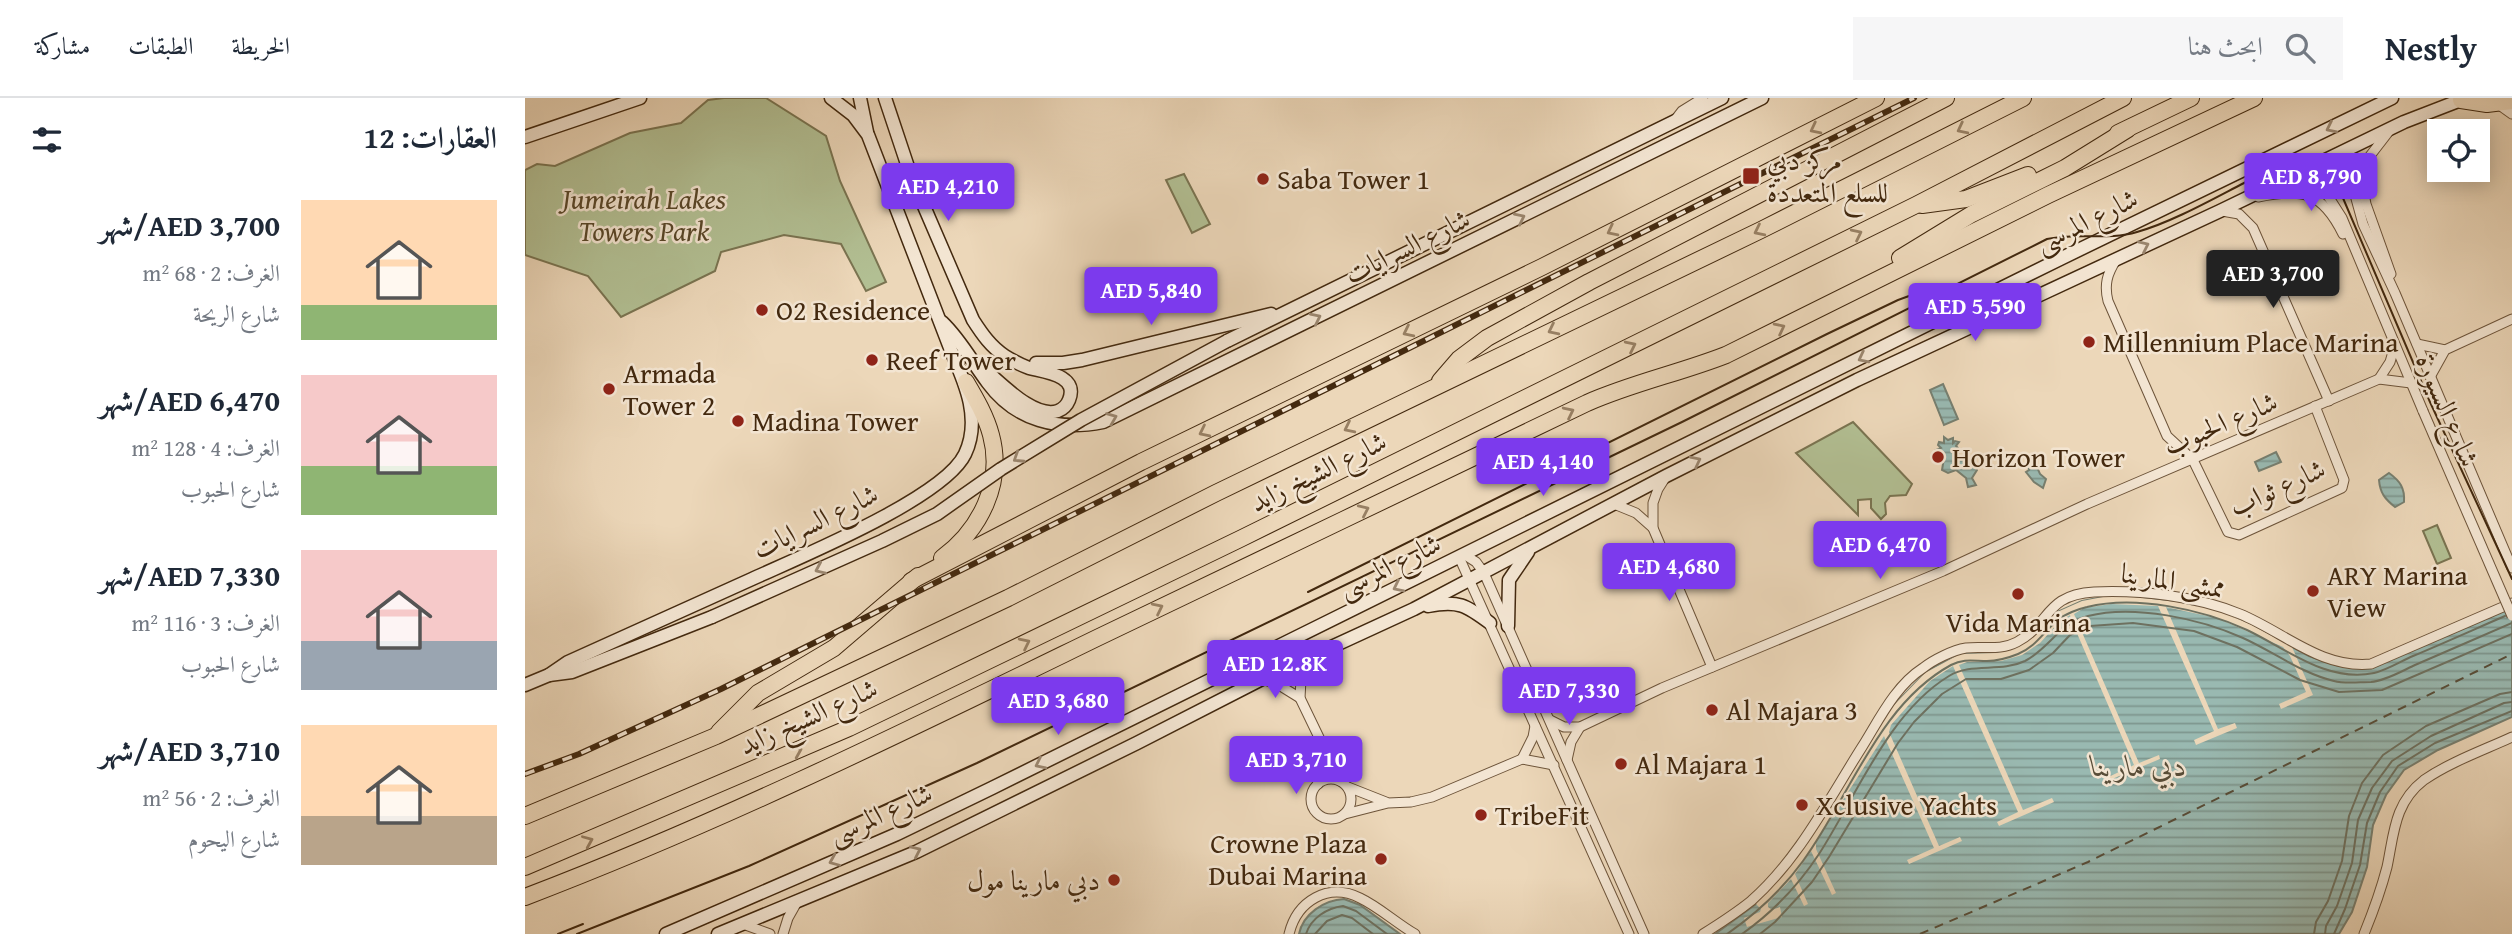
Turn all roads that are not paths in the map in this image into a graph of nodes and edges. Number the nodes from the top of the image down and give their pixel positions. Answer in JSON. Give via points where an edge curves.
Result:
{"nodes":[{"id":1,"x":640,"y":98,"type":"edge"},
{"id":2,"x":831,"y":98,"type":"edge"},
{"id":3,"x":860,"y":98,"type":"edge"},
{"id":4,"x":885,"y":98,"type":"edge"},
{"id":5,"x":1703,"y":98,"type":"edge"},
{"id":6,"x":1722,"y":98,"type":"edge"},
{"id":7,"x":1762,"y":98,"type":"edge"},
{"id":8,"x":1876,"y":98,"type":"edge"},
{"id":9,"x":1946,"y":98,"type":"edge"},
{"id":10,"x":2023,"y":98,"type":"edge"},
{"id":11,"x":2123,"y":98,"type":"edge"},
{"id":12,"x":2191,"y":98,"type":"edge"},
{"id":13,"x":2254,"y":98,"type":"edge"},
{"id":14,"x":2392,"y":98,"type":"edge"},
{"id":15,"x":2461,"y":100,"type":"edge"},
{"id":16,"x":623,"y":101,"type":"edge"},
{"id":17,"x":2504,"y":102,"type":"edge"},
{"id":18,"x":2512,"y":114,"type":"edge"},
{"id":19,"x":1674,"y":122,"type":"junction"},
{"id":20,"x":2391,"y":128,"type":"junction"},
{"id":21,"x":2128,"y":129,"type":"junction"},
{"id":22,"x":868,"y":135,"type":"junction"},
{"id":23,"x":525,"y":137,"type":"edge"},
{"id":24,"x":1616,"y":149,"type":"junction"},
{"id":25,"x":1625,"y":166,"type":"junction"},
{"id":26,"x":2242,"y":200,"type":"junction"},
{"id":27,"x":1916,"y":205,"type":"junction"},
{"id":28,"x":2220,"y":211,"type":"junction"},
{"id":29,"x":2116,"y":259,"type":"junction"},
{"id":30,"x":2360,"y":261,"type":"junction"},
{"id":31,"x":1868,"y":283,"type":"junction"},
{"id":32,"x":2395,"y":293,"type":"junction"},
{"id":33,"x":1295,"y":308,"type":"junction"},
{"id":34,"x":2512,"y":320,"type":"edge"},
{"id":35,"x":943,"y":322,"type":"junction"},
{"id":36,"x":2417,"y":344,"type":"junction"},
{"id":37,"x":2395,"y":345,"type":"junction"},
{"id":38,"x":2445,"y":350,"type":"junction"},
{"id":39,"x":1005,"y":356,"type":"junction"},
{"id":40,"x":971,"y":359,"type":"junction"},
{"id":41,"x":2431,"y":377,"type":"junction"},
{"id":42,"x":2379,"y":379,"type":"junction"},
{"id":43,"x":966,"y":382,"type":"junction"},
{"id":44,"x":2411,"y":383,"type":"junction"},
{"id":45,"x":1436,"y":386,"type":"junction"},
{"id":46,"x":2329,"y":401,"type":"junction"},
{"id":47,"x":2315,"y":406,"type":"junction"},
{"id":48,"x":2193,"y":460,"type":"junction"},
{"id":49,"x":1666,"y":476,"type":"junction"},
{"id":50,"x":1613,"y":505,"type":"junction"},
{"id":51,"x":1653,"y":528,"type":"junction"},
{"id":52,"x":1531,"y":548,"type":"junction"},
{"id":53,"x":1462,"y":556,"type":"junction"},
{"id":54,"x":2512,"y":568,"type":"edge"},
{"id":55,"x":1484,"y":573,"type":"junction"},
{"id":56,"x":1470,"y":580,"type":"junction"},
{"id":57,"x":911,"y":581,"type":"junction"},
{"id":58,"x":2512,"y":603,"type":"edge"},
{"id":59,"x":1414,"y":609,"type":"junction"},
{"id":60,"x":2512,"y":616,"type":"edge"},
{"id":61,"x":1490,"y":623,"type":"junction"},
{"id":62,"x":1508,"y":626,"type":"junction"},
{"id":63,"x":1311,"y":656,"type":"junction"},
{"id":64,"x":1712,"y":667,"type":"junction"},
{"id":65,"x":549,"y":675,"type":"junction"},
{"id":66,"x":1262,"y":679,"type":"junction"},
{"id":67,"x":525,"y":685,"type":"edge"},
{"id":68,"x":1300,"y":698,"type":"junction"},
{"id":69,"x":1550,"y":720,"type":"junction"},
{"id":70,"x":1535,"y":726,"type":"junction"},
{"id":71,"x":1580,"y":727,"type":"junction"},
{"id":72,"x":716,"y":736,"type":"junction"},
{"id":73,"x":2512,"y":737,"type":"edge"},
{"id":74,"x":1321,"y":744,"type":"junction"},
{"id":75,"x":1522,"y":759,"type":"junction"},
{"id":76,"x":1567,"y":760,"type":"junction"},
{"id":77,"x":1554,"y":765,"type":"junction"},
{"id":78,"x":1318,"y":784,"type":"junction"},
{"id":79,"x":1344,"y":784,"type":"junction"},
{"id":80,"x":1388,"y":803,"type":"junction"},
{"id":81,"x":1345,"y":814,"type":"junction"},
{"id":82,"x":525,"y":816,"type":"edge"},
{"id":83,"x":525,"y":867,"type":"edge"},
{"id":84,"x":525,"y":897,"type":"edge"},
{"id":85,"x":797,"y":902,"type":"junction"},
{"id":86,"x":743,"y":924,"type":"junction"},
{"id":87,"x":666,"y":934,"type":"edge"},
{"id":88,"x":718,"y":934,"type":"edge"},
{"id":89,"x":771,"y":934,"type":"edge"},
{"id":90,"x":783,"y":934,"type":"edge"},
{"id":91,"x":1289,"y":934,"type":"edge"},
{"id":92,"x":1415,"y":934,"type":"edge"},
{"id":93,"x":1629,"y":934,"type":"edge"},
{"id":94,"x":1644,"y":934,"type":"edge"},
{"id":95,"x":1703,"y":934,"type":"edge"},
{"id":96,"x":2364,"y":934,"type":"edge"}],
"edges":[{"from":1,"to":16,"type":"main road"},
{"from":2,"to":22,"type":"main road","name":"شارع السرايات","via":[[853,115]]},
{"from":3,"to":22,"type":"main road"},
{"from":4,"to":39,"type":"main road","via":[[911,176],[973,320]]},
{"from":5,"to":19,"type":"street"},
{"from":6,"to":19,"type":"main road","name":"شارع السرايات"},
{"from":7,"to":25,"type":"main road","name":"شارع السرايات"},
{"from":8,"to":57,"type":"highway","one_way":true},
{"from":9,"to":45,"type":"highway","via":[[1487,338],[1459,359]]},
{"from":10,"to":45,"type":"highway","name":"شارع الشيخ زايد","one_way":true},
{"from":11,"to":27,"type":"highway","name":"شارع الشيخ زايد"},
{"from":12,"to":21,"type":"highway"},
{"from":13,"to":31,"type":"highway"},
{"from":14,"to":53,"type":"main road","name":"شارع المرسى","one_way":true},
{"from":15,"to":17,"type":"highway"},
{"from":15,"to":20,"type":"main road","name":"شارع المرسى"},
{"from":16,"to":23,"type":"main road"},
{"from":17,"to":18,"type":"street"},
{"from":19,"to":24,"type":"main road","name":"شارع السرايات"},
{"from":20,"to":26,"type":"main road","name":"شارع المرسى"},
{"from":20,"to":32,"type":"street","name":"شارع السيورة","via":[[2367,161],[2362,183]]},
{"from":21,"to":27,"type":"highway","via":[[1992,190],[1949,203]]},
{"from":21,"to":31,"type":"highway","via":[[2065,168],[1955,224]]},
{"from":22,"to":35,"type":"main road","name":"شارع السرايات"},
{"from":24,"to":25,"type":"main road"},
{"from":24,"to":33,"type":"main road","name":"شارع السرايات"},
{"from":40,"to":25,"type":"main road","name":"شارع السرايات","one_way":true,"via":[[1000,397],[1030,418],[1066,426],[1103,422]]},
{"from":26,"to":28,"type":"main road","name":"شارع المرسى"},
{"from":26,"to":30,"type":"street","name":"شارع السيورة","via":[[2294,191],[2313,197],[2329,210]]},
{"from":83,"to":27,"type":"highway","name":"شارع الشيخ زايد","one_way":true,"via":[[849,728]]},
{"from":29,"to":28,"type":"main road","name":"شارع المرسى","one_way":true},
{"from":28,"to":46,"type":"street","via":[[2239,214],[2253,228]]},
{"from":29,"to":48,"type":"street","via":[[2107,278],[2108,301],[2167,436]]},
{"from":49,"to":29,"type":"main road","name":"شارع المرسى","one_way":true,"via":[[1857,380]]},
{"from":30,"to":32,"type":"street","name":"شارع السيورة","via":[[2327,196],[2328,183],[2338,177],[2351,184],[2363,224]]},
{"from":30,"to":37,"type":"street","name":"شارع السيورة"},
{"from":84,"to":31,"type":"highway","one_way":true,"via":[[778,792],[1587,403],[1726,355]]},
{"from":32,"to":36,"type":"street","name":"شارع السيورة"},
{"from":33,"to":39,"type":"main road","name":"شارع السرايات","via":[[1063,363]]},
{"from":33,"to":65,"type":"main road","name":"شارع السرايات","one_way":true,"bridge":true,"via":[[1081,420],[937,514],[712,617],[572,672]]},
{"from":34,"to":38,"type":"street"},
{"from":35,"to":40,"type":"main road","name":"شارع السرايات"},
{"from":35,"to":43,"type":"main road","name":"شارع السرايات"},
{"from":36,"to":38,"type":"street"},
{"from":36,"to":41,"type":"street","name":"شارع السيورة"},
{"from":37,"to":42,"type":"street"},
{"from":37,"to":44,"type":"street","name":"شارع السيورة"},
{"from":38,"to":41,"type":"street"},
{"from":39,"to":40,"type":"main road","via":[[1063,378],[1070,388],[1066,405],[1050,412],[1026,403]]},
{"from":41,"to":54,"type":"street","name":"شارع السيورة"},
{"from":42,"to":44,"type":"street"},
{"from":42,"to":46,"type":"street","name":"شارع الحبوب"},
{"from":43,"to":57,"type":"highway","via":[[993,443],[990,491],[968,534]]},
{"from":43,"to":65,"type":"main road","name":"شارع السرايات","via":[[970,441],[943,480],[832,542],[568,662]]},
{"from":44,"to":60,"type":"street","name":"شارع السيورة","bridge":true},
{"from":45,"to":72,"type":"highway","name":"شارع الشيخ زايد","one_way":true,"via":[[1008,598]]},
{"from":46,"to":47,"type":"street","name":"شارع الحبوب"},
{"from":47,"to":48,"type":"street","name":"شارع الحبوب"},
{"from":47,"to":48,"type":"street","name":"شارع ثواب","via":[[2344,480],[2339,491],[2319,500],[2230,534]]},
{"from":48,"to":64,"type":"street","name":"شارع الحبوب"},
{"from":49,"to":50,"type":"main road","name":"شارع المرسى"},
{"from":49,"to":51,"type":"street","via":[[1653,503]]},
{"from":50,"to":51,"type":"street","via":[[1636,513]]},
{"from":50,"to":52,"type":"main road","name":"شارع المرسى"},
{"from":51,"to":64,"type":"street"},
{"from":52,"to":55,"type":"main road","name":"شارع المرسى"},
{"from":52,"to":62,"type":"main road","via":[[1509,580]]},
{"from":53,"to":55,"type":"street","via":[[1476,562]]},
{"from":53,"to":56,"type":"street"},
{"from":53,"to":87,"type":"main road","name":"شارع المرسى","one_way":true,"via":[[921,822]]},
{"from":55,"to":56,"type":"main road","name":"شارع المرسى"},
{"from":55,"to":62,"type":"street"},
{"from":56,"to":59,"type":"main road","name":"شارع المرسى"},
{"from":56,"to":61,"type":"street"},
{"from":57,"to":72,"type":"highway","via":[[834,648],[758,693]]},
{"from":58,"to":95,"type":"street","name":"ممشى المارينا","via":[[2371,664],[2358,665],[2326,660],[2259,623],[2210,605],[2130,592],[2069,597],[2048,610],[2016,643],[1959,649],[1921,668],[1880,716],[1803,840],[1773,878],[1751,901]]},
{"from":59,"to":61,"type":"main road","via":[[1460,604]]},
{"from":59,"to":63,"type":"main road","name":"شارع المرسى"},
{"from":61,"to":70,"type":"street"},
{"from":62,"to":69,"type":"street"},
{"from":63,"to":66,"type":"main road","name":"شارع المرسى"},
{"from":63,"to":68,"type":"street","via":[[1301,679]]},
{"from":64,"to":71,"type":"street","name":"شارع الحبوب"},
{"from":65,"to":67,"type":"main road","name":"شارع السرايات"},
{"from":66,"to":68,"type":"street"},
{"from":85,"to":66,"type":"main road","name":"شارع المرسى","one_way":true,"via":[[961,830]]},
{"from":68,"to":74,"type":"street"},
{"from":69,"to":71,"type":"street","via":[[1564,727]]},
{"from":69,"to":76,"type":"street"},
{"from":70,"to":75,"type":"street"},
{"from":70,"to":77,"type":"street"},
{"from":71,"to":76,"type":"street"},
{"from":72,"to":82,"type":"highway","name":"شارع الشيخ زايد"},
{"from":73,"to":96,"type":"street","via":[[2435,773],[2406,799],[2394,823],[2382,883]]},
{"from":74,"to":78,"type":"street"},
{"from":74,"to":79,"type":"street"},
{"from":75,"to":77,"type":"street"},
{"from":75,"to":80,"type":"street","via":[[1432,797]]},
{"from":76,"to":94,"type":"street"},
{"from":77,"to":93,"type":"street"},
{"from":78,"to":79,"type":"street","via":[[1328,779]]},
{"from":78,"to":81,"type":"street","via":[[1311,802],[1317,813],[1329,820]]},
{"from":79,"to":80,"type":"street"},
{"from":79,"to":81,"type":"street","via":[[1352,801]]},
{"from":80,"to":81,"type":"street"},
{"from":85,"to":86,"type":"main road","name":"شارع المرسى"},
{"from":85,"to":90,"type":"street"},
{"from":86,"to":88,"type":"main road","name":"شارع المرسى"},
{"from":86,"to":89,"type":"street"},
{"from":91,"to":92,"type":"street","via":[[1301,907],[1313,898],[1341,892],[1360,898]]}]}
